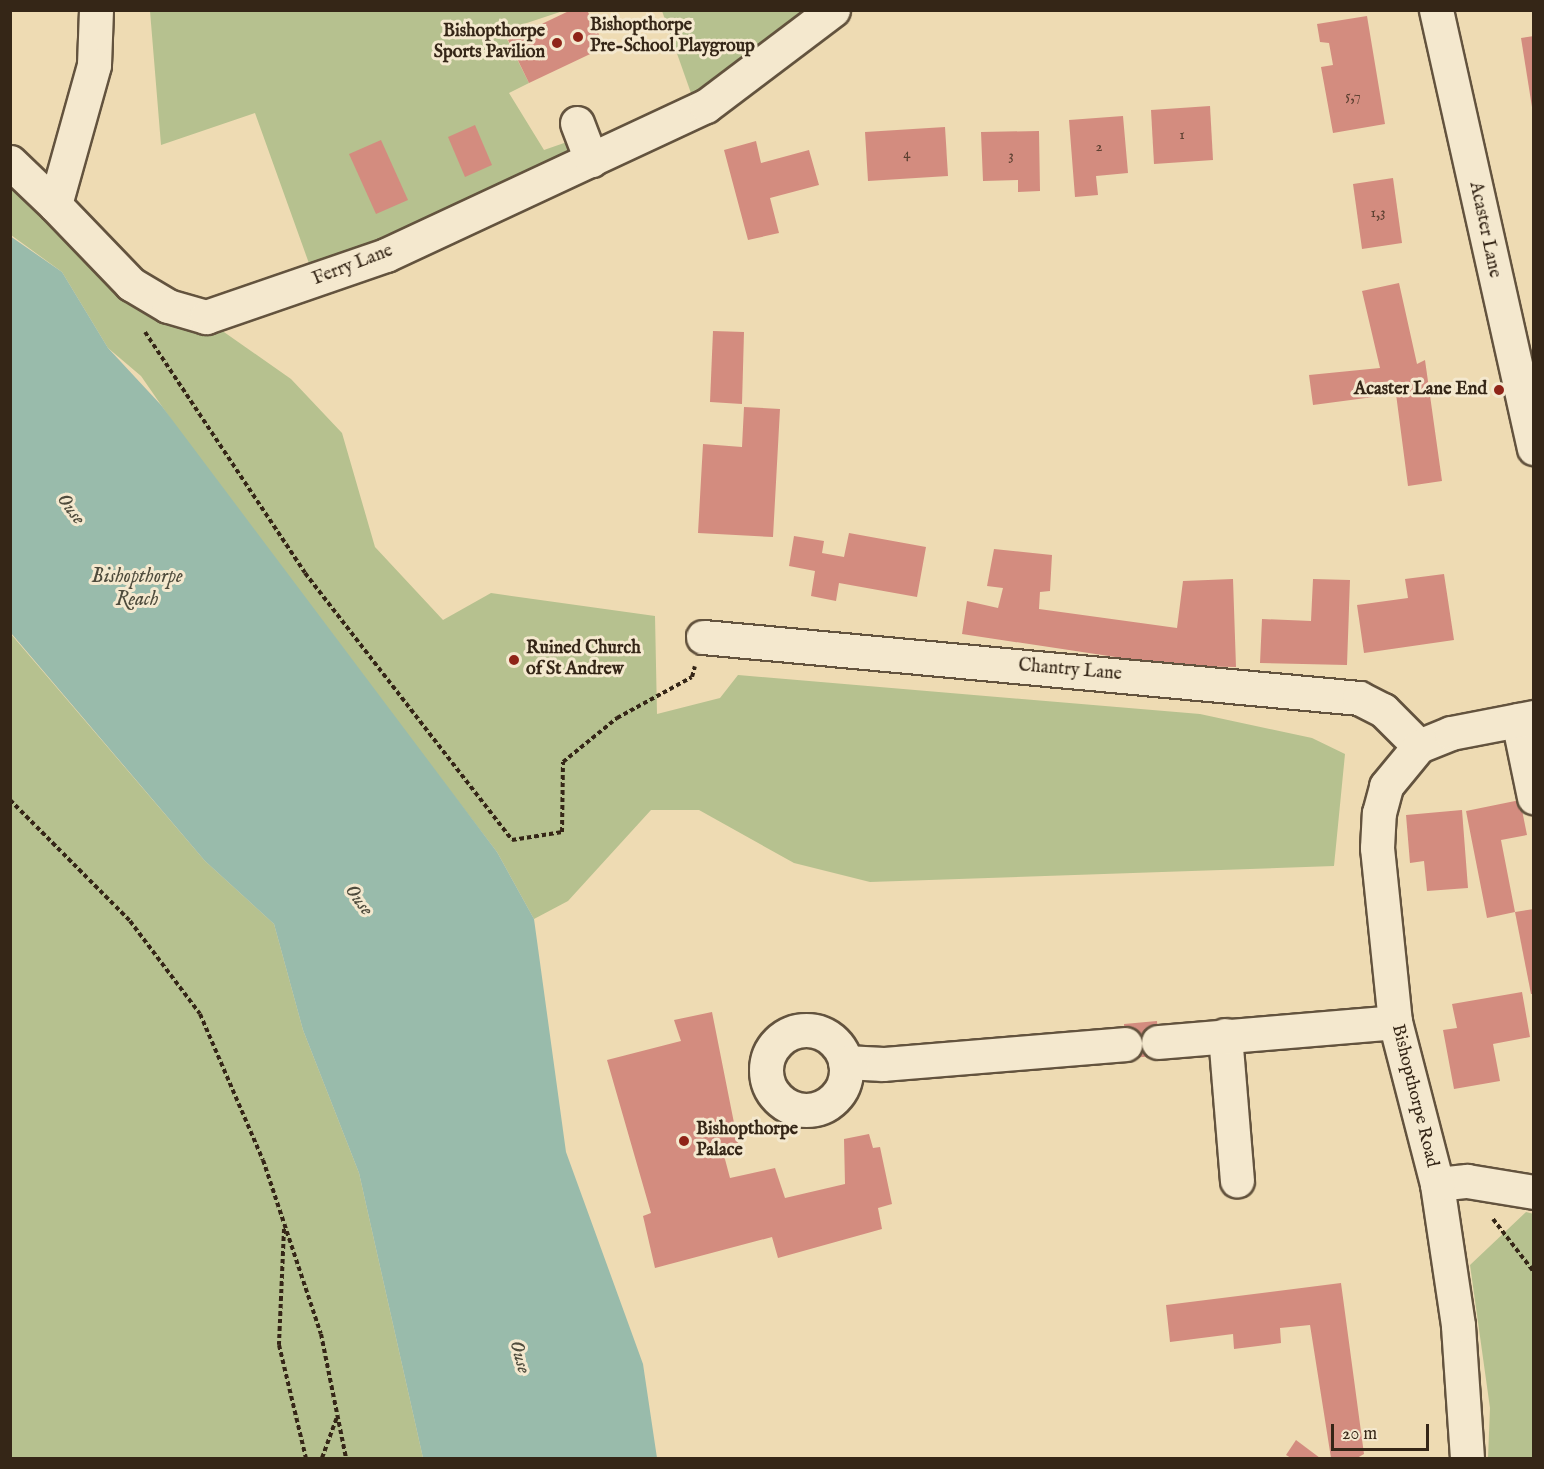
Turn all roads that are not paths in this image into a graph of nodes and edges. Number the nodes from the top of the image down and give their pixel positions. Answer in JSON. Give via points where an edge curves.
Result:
{"nodes":[{"id":1,"x":96,"y":10,"type":"edge"},
{"id":2,"x":833,"y":10,"type":"edge"},
{"id":3,"x":1440,"y":11,"type":"edge"},
{"id":4,"x":577,"y":123,"type":"dead end"},
{"id":5,"x":591,"y":160,"type":"junction"},
{"id":6,"x":10,"y":162,"type":"edge"},
{"id":7,"x":55,"y":205,"type":"junction"},
{"id":8,"x":1533,"y":448,"type":"edge"},
{"id":9,"x":703,"y":637,"type":"road end"},
{"id":10,"x":1526,"y":718,"type":"edge"},
{"id":11,"x":1419,"y":746,"type":"junction"},
{"id":12,"x":1533,"y":797,"type":"edge"},
{"id":13,"x":1395,"y":1022,"type":"junction"},
{"id":14,"x":1225,"y":1035,"type":"junction"},
{"id":15,"x":1158,"y":1042,"type":"dead end"},
{"id":16,"x":1125,"y":1044,"type":"dead end"},
{"id":17,"x":845,"y":1062,"type":"dead end"},
{"id":18,"x":1238,"y":1181,"type":"dead end"},
{"id":19,"x":1452,"y":1182,"type":"junction"},
{"id":20,"x":1533,"y":1192,"type":"edge"},
{"id":21,"x":1467,"y":1458,"type":"edge"}],
"edges":[{"from":1,"to":7,"type":"street","via":[[94,65]]},
{"from":2,"to":5,"type":"street","name":"Ferry Lane","via":[[706,106]]},
{"from":3,"to":8,"type":"street","name":"Acaster Lane"},
{"from":4,"to":5,"type":"street"},
{"from":5,"to":7,"type":"street","name":"Ferry Lane","via":[[386,255],[207,316],[168,306],[131,284]]},
{"from":6,"to":7,"type":"street","name":"Ferry Lane"},
{"from":9,"to":11,"type":"street","name":"Chantry Lane","via":[[1359,698],[1383,710]]},
{"from":10,"to":11,"type":"street","via":[[1451,733]]},
{"from":10,"to":12,"type":"street"},
{"from":11,"to":13,"type":"street","name":"Bishopthorpe Road","via":[[1386,786],[1379,813],[1377,857]]},
{"from":13,"to":14,"type":"street"},
{"from":13,"to":19,"type":"street","name":"Bishopthorpe Road"},
{"from":14,"to":15,"type":"street"},
{"from":14,"to":18,"type":"street"},
{"from":16,"to":17,"type":"street","via":[[883,1064]]},
{"from":19,"to":20,"type":"street"},
{"from":19,"to":21,"type":"street","name":"Bishopthorpe Road"}]}
